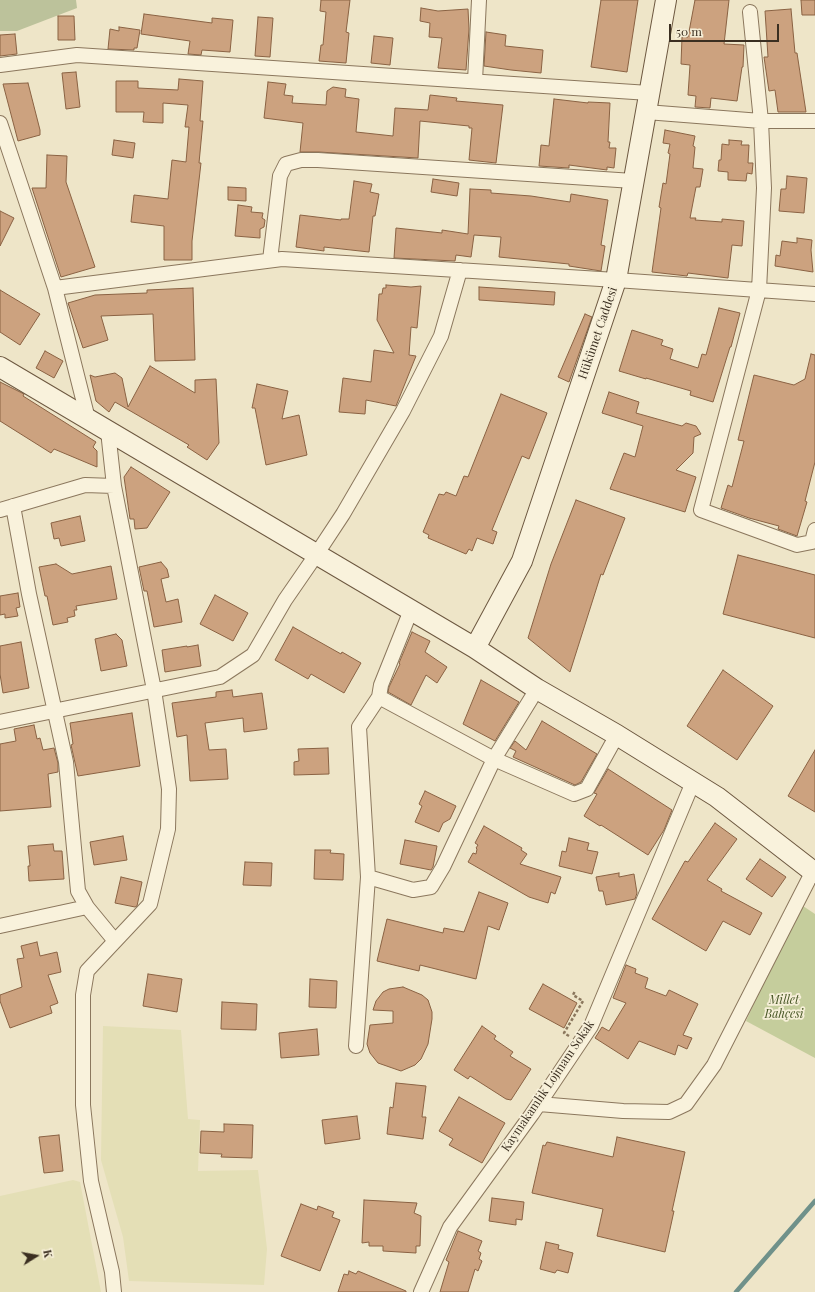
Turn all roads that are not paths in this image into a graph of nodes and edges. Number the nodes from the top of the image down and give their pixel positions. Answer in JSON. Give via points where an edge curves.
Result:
{"nodes":[{"id":1,"x":479,"y":0,"type":"edge"},
{"id":2,"x":666,"y":0,"type":"edge"},
{"id":3,"x":750,"y":12,"type":"dead end"},
{"id":4,"x":0,"y":65,"type":"edge"},
{"id":5,"x":475,"y":81,"type":"junction"},
{"id":6,"x":649,"y":93,"type":"junction"},
{"id":7,"x":646,"y":112,"type":"junction"},
{"id":8,"x":761,"y":121,"type":"junction"},
{"id":9,"x":815,"y":121,"type":"edge"},
{"id":10,"x":0,"y":125,"type":"edge"},
{"id":11,"x":634,"y":181,"type":"junction"},
{"id":12,"x":270,"y":260,"type":"junction"},
{"id":13,"x":460,"y":270,"type":"junction"},
{"id":14,"x":616,"y":280,"type":"junction"},
{"id":15,"x":55,"y":288,"type":"junction"},
{"id":16,"x":759,"y":290,"type":"junction"},
{"id":17,"x":815,"y":294,"type":"edge"},
{"id":18,"x":0,"y":367,"type":"edge"},
{"id":19,"x":88,"y":419,"type":"junction"},
{"id":20,"x":108,"y":431,"type":"junction"},
{"id":21,"x":114,"y":486,"type":"junction"},
{"id":22,"x":6,"y":508,"type":"edge"},
{"id":23,"x":815,"y":530,"type":"edge"},
{"id":24,"x":316,"y":554,"type":"junction"},
{"id":25,"x":411,"y":610,"type":"junction"},
{"id":26,"x":475,"y":648,"type":"junction"},
{"id":27,"x":537,"y":689,"type":"junction"},
{"id":28,"x":154,"y":690,"type":"junction"},
{"id":29,"x":379,"y":697,"type":"junction"},
{"id":30,"x":54,"y":710,"type":"junction"},
{"id":31,"x":0,"y":722,"type":"edge"},
{"id":32,"x":617,"y":735,"type":"junction"},
{"id":33,"x":494,"y":759,"type":"junction"},
{"id":34,"x":693,"y":782,"type":"junction"},
{"id":35,"x":814,"y":872,"type":"edge"},
{"id":36,"x":368,"y":877,"type":"junction"},
{"id":37,"x":87,"y":907,"type":"junction"},
{"id":38,"x":0,"y":926,"type":"edge"},
{"id":39,"x":115,"y":941,"type":"junction"},
{"id":40,"x":356,"y":1046,"type":"dead end"},
{"id":41,"x":539,"y":1104,"type":"junction"},
{"id":42,"x":114,"y":1292,"type":"edge"},
{"id":43,"x":421,"y":1292,"type":"edge"}],
"edges":[{"from":1,"to":5,"type":"street"},
{"from":2,"to":6,"type":"main road","name":"Hükümet Caddesi"},
{"from":3,"to":8,"type":"street"},
{"from":4,"to":5,"type":"street","via":[[77,55]]},
{"from":5,"to":6,"type":"street"},
{"from":6,"to":7,"type":"main road","name":"Hükümet Caddesi"},
{"from":7,"to":8,"type":"street"},
{"from":7,"to":11,"type":"main road","name":"Hükümet Caddesi"},
{"from":8,"to":9,"type":"street"},
{"from":8,"to":16,"type":"street","via":[[764,188]]},
{"from":10,"to":15,"type":"street"},
{"from":11,"to":12,"type":"street","via":[[301,160],[286,164],[280,176]]},
{"from":11,"to":14,"type":"main road","name":"Hükümet Caddesi"},
{"from":12,"to":13,"type":"street"},
{"from":12,"to":15,"type":"street"},
{"from":13,"to":14,"type":"street"},
{"from":13,"to":24,"type":"street","via":[[441,336],[403,411],[343,514]]},
{"from":14,"to":16,"type":"street"},
{"from":14,"to":26,"type":"main road","name":"Hükümet Caddesi","via":[[522,561]]},
{"from":15,"to":19,"type":"street"},
{"from":16,"to":17,"type":"street"},
{"from":16,"to":23,"type":"street","via":[[701,510],[797,545],[812,542]]},
{"from":18,"to":19,"type":"main road"},
{"from":19,"to":20,"type":"main road"},
{"from":20,"to":21,"type":"street"},
{"from":20,"to":24,"type":"main road"},
{"from":21,"to":22,"type":"street","via":[[85,486]]},
{"from":21,"to":28,"type":"street"},
{"from":22,"to":30,"type":"street","via":[[29,594]]},
{"from":24,"to":25,"type":"main road"},
{"from":24,"to":28,"type":"street","via":[[253,654],[220,677]]},
{"from":25,"to":26,"type":"main road"},
{"from":25,"to":29,"type":"street","via":[[381,685]]},
{"from":26,"to":27,"type":"main road"},
{"from":27,"to":32,"type":"main road"},
{"from":27,"to":33,"type":"street"},
{"from":28,"to":30,"type":"street"},
{"from":28,"to":39,"type":"street","via":[[169,789],[168,829],[150,904]]},
{"from":29,"to":33,"type":"street"},
{"from":29,"to":36,"type":"street","via":[[359,728]]},
{"from":30,"to":31,"type":"street"},
{"from":30,"to":37,"type":"street","via":[[66,762],[78,891]]},
{"from":32,"to":33,"type":"street","via":[[587,789],[574,794]]},
{"from":32,"to":34,"type":"main road"},
{"from":33,"to":36,"type":"street","via":[[431,887],[413,890]]},
{"from":34,"to":35,"type":"main road","via":[[717,796]]},
{"from":34,"to":41,"type":"street","name":"Kaymakamlık Lojmanı Sokak","via":[[591,1026]]},
{"from":35,"to":41,"type":"street","via":[[714,1065],[686,1104],[669,1112]]},
{"from":36,"to":40,"type":"street"},
{"from":37,"to":38,"type":"street"},
{"from":37,"to":39,"type":"street"},
{"from":39,"to":42,"type":"street","via":[[87,971],[83,995],[83,1106],[91,1181],[112,1272]]},
{"from":41,"to":43,"type":"street","name":"Kaymakamlık Lojmanı Sokak","via":[[450,1226]]}]}
